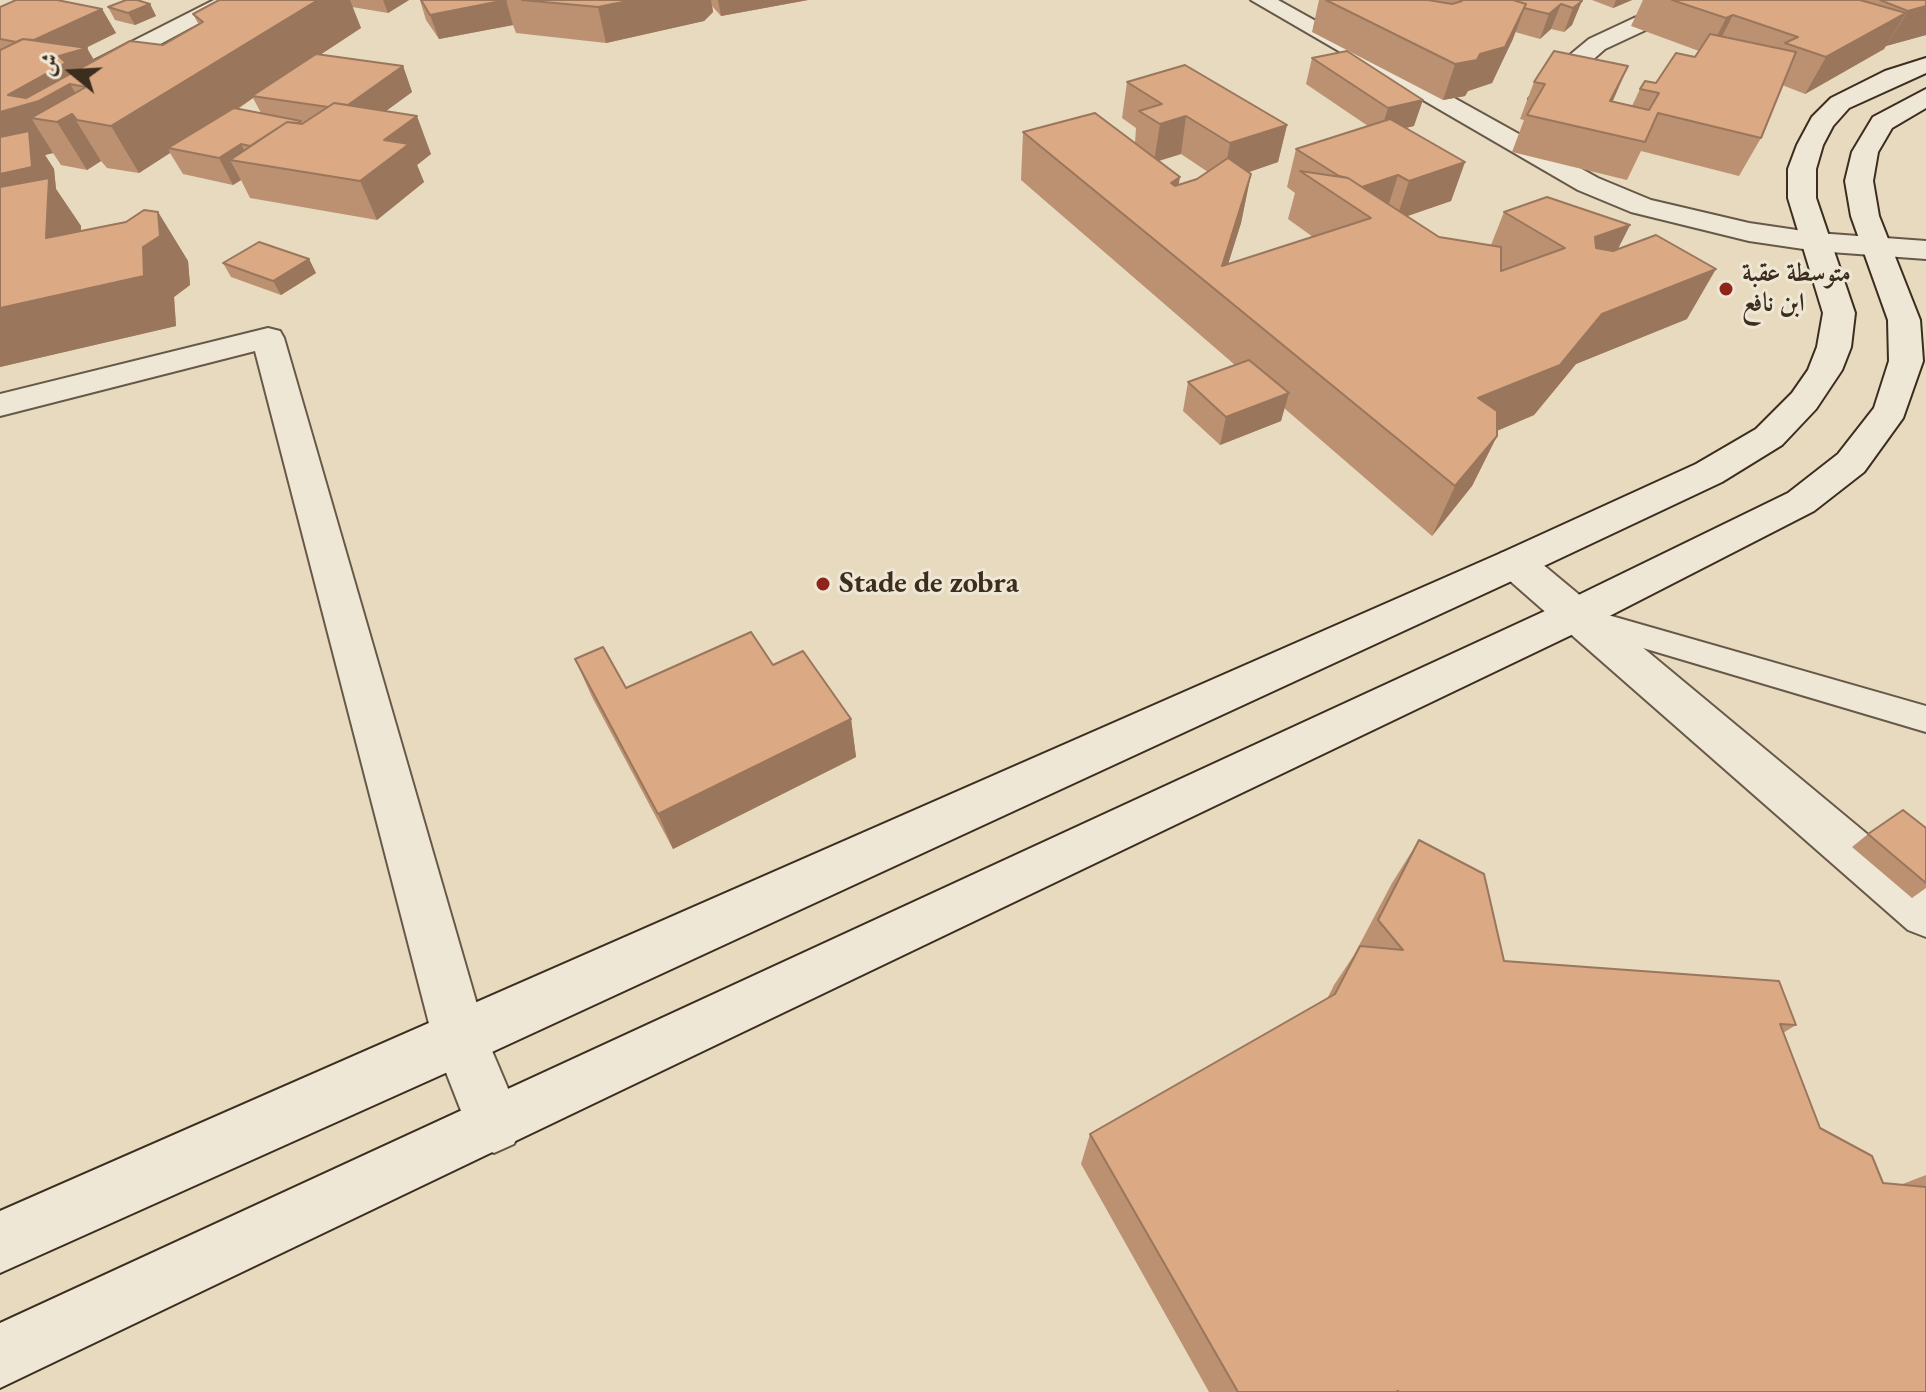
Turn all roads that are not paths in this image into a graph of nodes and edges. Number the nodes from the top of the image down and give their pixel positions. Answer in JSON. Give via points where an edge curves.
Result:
{"nodes":[{"id":1,"x":231,"y":0,"type":"edge"},
{"id":2,"x":1262,"y":0,"type":"edge"},
{"id":3,"x":1713,"y":0,"type":"edge"},
{"id":4,"x":1926,"y":65,"type":"edge"},
{"id":5,"x":1926,"y":97,"type":"edge"},
{"id":6,"x":0,"y":104,"type":"edge"},
{"id":7,"x":1516,"y":144,"type":"junction"},
{"id":8,"x":1817,"y":242,"type":"junction"},
{"id":9,"x":1878,"y":246,"type":"junction"},
{"id":10,"x":1926,"y":250,"type":"edge"},
{"id":11,"x":0,"y":405,"type":"edge"},
{"id":12,"x":1515,"y":563,"type":"junction"},
{"id":13,"x":1573,"y":616,"type":"junction"},
{"id":14,"x":1926,"y":719,"type":"edge"},
{"id":15,"x":1926,"y":914,"type":"edge"},
{"id":16,"x":460,"y":1039,"type":"junction"},
{"id":17,"x":494,"y":1124,"type":"junction"},
{"id":18,"x":0,"y":1242,"type":"edge"},
{"id":19,"x":0,"y":1356,"type":"edge"}],
"edges":[{"from":1,"to":6,"type":"street","via":[[81,77]]},
{"from":2,"to":7,"type":"street"},
{"from":3,"to":7,"type":"street","via":[[1597,44],[1563,73],[1529,115]]},
{"from":4,"to":8,"type":"street","via":[[1863,90],[1821,123],[1802,169],[1802,198]]},
{"from":5,"to":9,"type":"street","via":[[1882,123],[1865,152],[1859,181],[1865,216]]},
{"from":7,"to":8,"type":"street","via":[[1641,206],[1692,221]]},
{"from":8,"to":9,"type":"street"},
{"from":8,"to":12,"type":"street","via":[[1839,313],[1825,370],[1804,401],[1769,437],[1709,473]]},
{"from":9,"to":10,"type":"street"},
{"from":9,"to":13,"type":"street","via":[[1904,320],[1906,361],[1891,410],[1851,463],[1801,502]]},
{"from":11,"to":16,"type":"street","via":[[268,338]]},
{"from":12,"to":13,"type":"street"},
{"from":12,"to":16,"type":"street"},
{"from":13,"to":14,"type":"lane"},
{"from":13,"to":15,"type":"street"},
{"from":13,"to":17,"type":"street"},
{"from":16,"to":17,"type":"street"},
{"from":16,"to":18,"type":"street"},
{"from":17,"to":19,"type":"street"}]}
